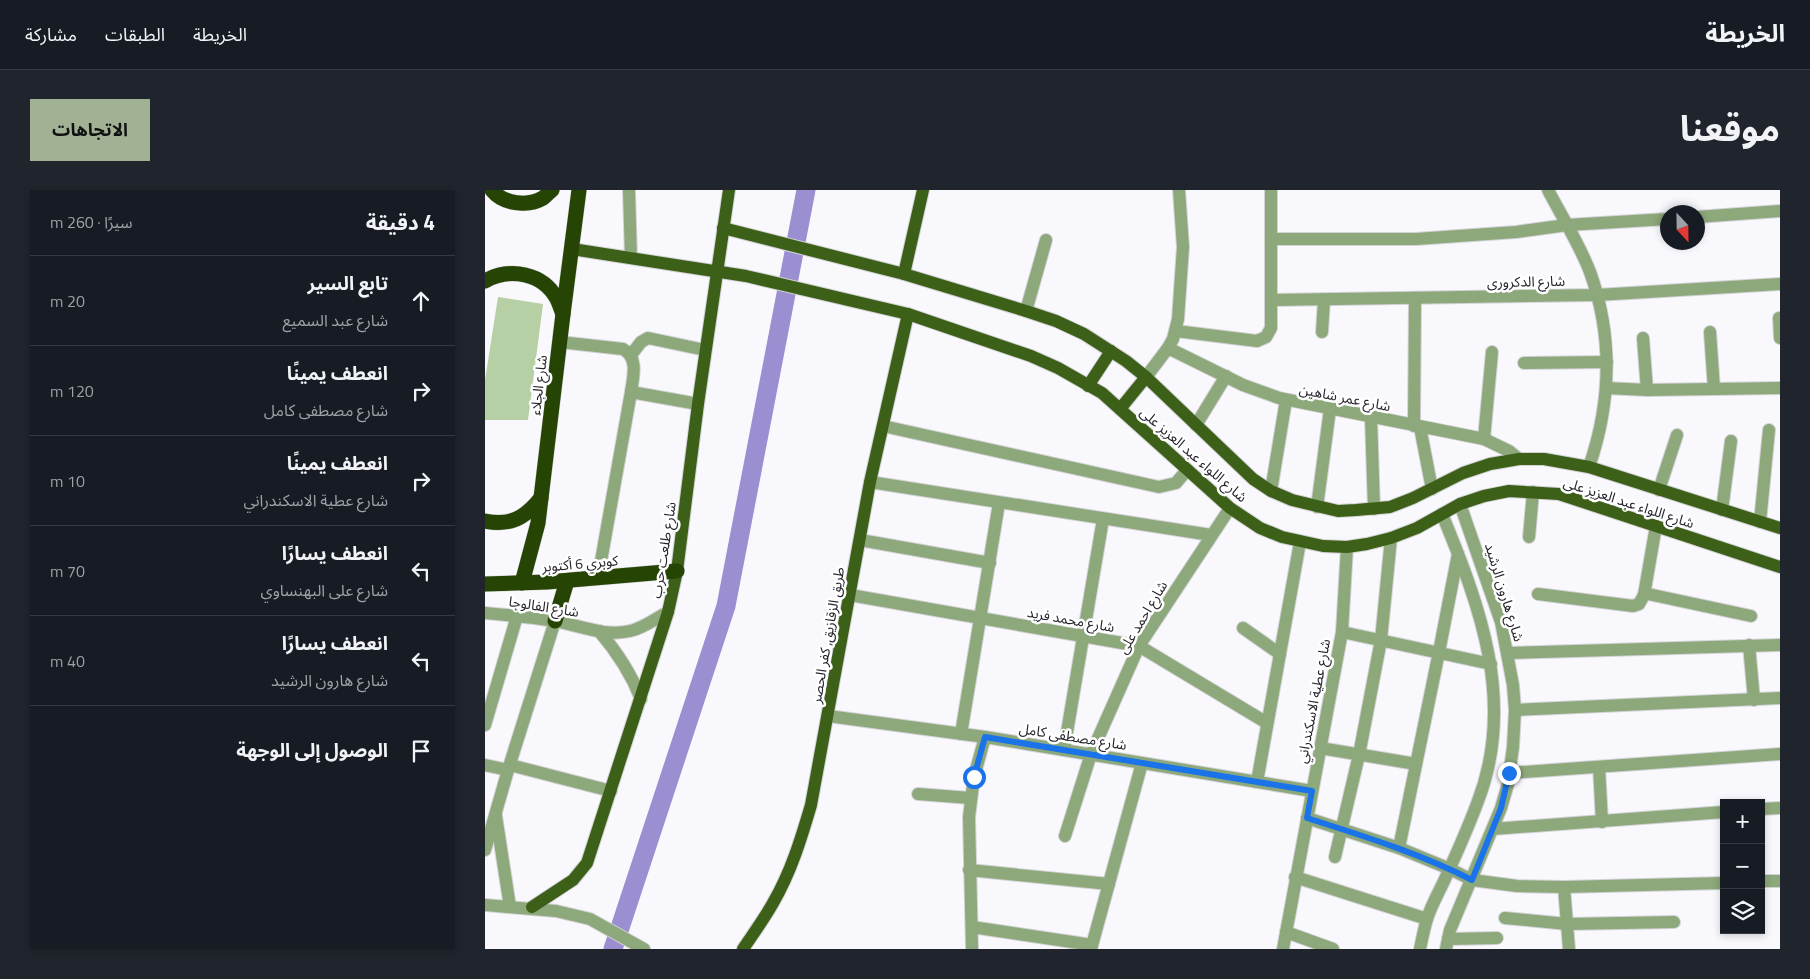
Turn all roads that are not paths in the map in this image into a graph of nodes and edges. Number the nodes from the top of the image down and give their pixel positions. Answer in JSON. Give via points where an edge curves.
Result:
{"nodes":[{"id":1,"x":492,"y":190,"type":"edge"},
{"id":2,"x":552,"y":190,"type":"edge"},
{"id":3,"x":579,"y":190,"type":"edge"},
{"id":4,"x":629,"y":190,"type":"edge"},
{"id":5,"x":729,"y":190,"type":"edge"},
{"id":6,"x":923,"y":190,"type":"edge"},
{"id":7,"x":1179,"y":190,"type":"edge"},
{"id":8,"x":1271,"y":190,"type":"edge"},
{"id":9,"x":1548,"y":190,"type":"edge"},
{"id":10,"x":1780,"y":211,"type":"edge"},
{"id":11,"x":1705,"y":216,"type":"edge"},
{"id":12,"x":1660,"y":218,"type":"edge"},
{"id":13,"x":1567,"y":225,"type":"junction"},
{"id":14,"x":723,"y":228,"type":"junction"},
{"id":15,"x":1271,"y":239,"type":"junction"},
{"id":16,"x":1046,"y":240,"type":"dead end"},
{"id":17,"x":572,"y":249,"type":"junction"},
{"id":18,"x":631,"y":258,"type":"junction"},
{"id":19,"x":717,"y":271,"type":"junction"},
{"id":20,"x":904,"y":274,"type":"junction"},
{"id":21,"x":485,"y":281,"type":"edge"},
{"id":22,"x":1780,"y":284,"type":"edge"},
{"id":23,"x":1597,"y":295,"type":"junction"},
{"id":24,"x":1415,"y":298,"type":"junction"},
{"id":25,"x":1271,"y":300,"type":"junction"},
{"id":26,"x":1324,"y":300,"type":"junction"},
{"id":27,"x":1026,"y":311,"type":"junction"},
{"id":28,"x":563,"y":314,"type":"junction"},
{"id":29,"x":908,"y":314,"type":"junction"},
{"id":30,"x":1779,"y":318,"type":"edge"},
{"id":31,"x":1176,"y":331,"type":"junction"},
{"id":32,"x":1322,"y":332,"type":"dead end"},
{"id":33,"x":1710,"y":332,"type":"dead end"},
{"id":34,"x":1643,"y":338,"type":"dead end"},
{"id":35,"x":1780,"y":338,"type":"edge"},
{"id":36,"x":559,"y":342,"type":"junction"},
{"id":37,"x":1168,"y":348,"type":"junction"},
{"id":38,"x":705,"y":350,"type":"junction"},
{"id":39,"x":1111,"y":350,"type":"junction"},
{"id":40,"x":1492,"y":352,"type":"dead end"},
{"id":41,"x":631,"y":355,"type":"junction"},
{"id":42,"x":1607,"y":362,"type":"junction"},
{"id":43,"x":1524,"y":364,"type":"dead end"},
{"id":44,"x":1226,"y":376,"type":"junction"},
{"id":45,"x":1146,"y":377,"type":"junction"},
{"id":46,"x":1088,"y":386,"type":"junction"},
{"id":47,"x":1606,"y":388,"type":"junction"},
{"id":48,"x":1780,"y":388,"type":"edge"},
{"id":49,"x":1647,"y":390,"type":"junction"},
{"id":50,"x":1714,"y":390,"type":"junction"},
{"id":51,"x":631,"y":392,"type":"junction"},
{"id":52,"x":1286,"y":400,"type":"junction"},
{"id":53,"x":698,"y":404,"type":"junction"},
{"id":54,"x":1120,"y":409,"type":"junction"},
{"id":55,"x":1330,"y":409,"type":"junction"},
{"id":56,"x":1371,"y":418,"type":"junction"},
{"id":57,"x":1196,"y":425,"type":"junction"},
{"id":58,"x":883,"y":426,"type":"junction"},
{"id":59,"x":1417,"y":426,"type":"junction"},
{"id":60,"x":1769,"y":430,"type":"dead end"},
{"id":61,"x":1677,"y":435,"type":"dead end"},
{"id":62,"x":1484,"y":439,"type":"junction"},
{"id":63,"x":1731,"y":441,"type":"dead end"},
{"id":64,"x":1519,"y":459,"type":"junction"},
{"id":65,"x":1589,"y":466,"type":"junction"},
{"id":66,"x":1187,"y":470,"type":"junction"},
{"id":67,"x":870,"y":482,"type":"junction"},
{"id":68,"x":1432,"y":489,"type":"junction"},
{"id":69,"x":1659,"y":490,"type":"junction"},
{"id":70,"x":1271,"y":491,"type":"junction"},
{"id":71,"x":1533,"y":492,"type":"junction"},
{"id":72,"x":541,"y":498,"type":"junction"},
{"id":73,"x":999,"y":503,"type":"junction"},
{"id":74,"x":1460,"y":504,"type":"junction"},
{"id":75,"x":1317,"y":507,"type":"junction"},
{"id":76,"x":1230,"y":508,"type":"junction"},
{"id":77,"x":1374,"y":509,"type":"junction"},
{"id":78,"x":1722,"y":510,"type":"junction"},
{"id":79,"x":1442,"y":514,"type":"junction"},
{"id":80,"x":1103,"y":519,"type":"junction"},
{"id":81,"x":485,"y":521,"type":"edge"},
{"id":82,"x":1760,"y":522,"type":"junction"},
{"id":83,"x":1656,"y":526,"type":"junction"},
{"id":84,"x":1780,"y":528,"type":"edge"},
{"id":85,"x":1211,"y":536,"type":"junction"},
{"id":86,"x":1529,"y":537,"type":"dead end"},
{"id":87,"x":1391,"y":538,"type":"junction"},
{"id":88,"x":860,"y":540,"type":"junction"},
{"id":89,"x":1300,"y":542,"type":"junction"},
{"id":90,"x":1347,"y":547,"type":"junction"},
{"id":91,"x":1458,"y":552,"type":"junction"},
{"id":92,"x":989,"y":563,"type":"junction"},
{"id":93,"x":1780,"y":567,"type":"edge"},
{"id":94,"x":677,"y":571,"type":"junction"},
{"id":95,"x":598,"y":578,"type":"junction"},
{"id":96,"x":567,"y":581,"type":"junction"},
{"id":97,"x":522,"y":583,"type":"junction"},
{"id":98,"x":485,"y":584,"type":"edge"},
{"id":99,"x":1538,"y":594,"type":"dead end"},
{"id":100,"x":850,"y":595,"type":"junction"},
{"id":101,"x":1644,"y":595,"type":"junction"},
{"id":102,"x":668,"y":612,"type":"junction"},
{"id":103,"x":485,"y":613,"type":"edge"},
{"id":104,"x":517,"y":616,"type":"junction"},
{"id":105,"x":1751,"y":616,"type":"dead end"},
{"id":106,"x":981,"y":618,"type":"junction"},
{"id":107,"x":555,"y":621,"type":"junction"},
{"id":108,"x":1243,"y":628,"type":"dead end"},
{"id":109,"x":599,"y":631,"type":"junction"},
{"id":110,"x":1342,"y":632,"type":"junction"},
{"id":111,"x":1083,"y":636,"type":"junction"},
{"id":112,"x":1381,"y":640,"type":"junction"},
{"id":113,"x":1780,"y":645,"type":"edge"},
{"id":114,"x":1139,"y":646,"type":"junction"},
{"id":115,"x":1749,"y":646,"type":"junction"},
{"id":116,"x":1439,"y":652,"type":"junction"},
{"id":117,"x":1508,"y":653,"type":"junction"},
{"id":118,"x":1280,"y":654,"type":"junction"},
{"id":119,"x":1491,"y":664,"type":"junction"},
{"id":120,"x":490,"y":689,"type":"edge"},
{"id":121,"x":1780,"y":698,"type":"edge"},
{"id":122,"x":641,"y":699,"type":"junction"},
{"id":123,"x":1754,"y":700,"type":"junction"},
{"id":124,"x":1515,"y":710,"type":"junction"},
{"id":125,"x":828,"y":716,"type":"junction"},
{"id":126,"x":1267,"y":723,"type":"junction"},
{"id":127,"x":485,"y":725,"type":"edge"},
{"id":128,"x":961,"y":734,"type":"junction"},
{"id":129,"x":985,"y":737,"type":"junction"},
{"id":130,"x":1320,"y":748,"type":"junction"},
{"id":131,"x":1064,"y":750,"type":"junction"},
{"id":132,"x":1091,"y":754,"type":"junction"},
{"id":133,"x":1780,"y":754,"type":"edge"},
{"id":134,"x":1359,"y":755,"type":"junction"},
{"id":135,"x":1141,"y":762,"type":"junction"},
{"id":136,"x":1416,"y":764,"type":"junction"},
{"id":137,"x":485,"y":765,"type":"edge"},
{"id":138,"x":1599,"y":767,"type":"junction"},
{"id":139,"x":509,"y":768,"type":"junction"},
{"id":140,"x":1509,"y":773,"type":"junction"},
{"id":141,"x":1257,"y":782,"type":"junction"},
{"id":142,"x":611,"y":791,"type":"junction"},
{"id":143,"x":1312,"y":791,"type":"junction"},
{"id":144,"x":918,"y":794,"type":"dead end"},
{"id":145,"x":970,"y":798,"type":"junction"},
{"id":146,"x":1780,"y":808,"type":"edge"},
{"id":147,"x":1765,"y":809,"type":"edge"},
{"id":148,"x":495,"y":812,"type":"junction"},
{"id":149,"x":1720,"y":812,"type":"edge"},
{"id":150,"x":1307,"y":818,"type":"junction"},
{"id":151,"x":1602,"y":822,"type":"junction"},
{"id":152,"x":1341,"y":829,"type":"junction"},
{"id":153,"x":1493,"y":829,"type":"junction"},
{"id":154,"x":1065,"y":836,"type":"dead end"},
{"id":155,"x":1399,"y":848,"type":"junction"},
{"id":156,"x":485,"y":850,"type":"edge"},
{"id":157,"x":1335,"y":857,"type":"dead end"},
{"id":158,"x":1450,"y":869,"type":"junction"},
{"id":159,"x":969,"y":870,"type":"junction"},
{"id":160,"x":1295,"y":877,"type":"junction"},
{"id":161,"x":1472,"y":880,"type":"junction"},
{"id":162,"x":1765,"y":881,"type":"edge"},
{"id":163,"x":1780,"y":881,"type":"edge"},
{"id":164,"x":1720,"y":883,"type":"edge"},
{"id":165,"x":1109,"y":884,"type":"junction"},
{"id":166,"x":1564,"y":887,"type":"junction"},
{"id":167,"x":485,"y":905,"type":"edge"},
{"id":168,"x":510,"y":907,"type":"junction"},
{"id":169,"x":532,"y":908,"type":"junction"},
{"id":170,"x":1505,"y":918,"type":"dead end"},
{"id":171,"x":1427,"y":920,"type":"junction"},
{"id":172,"x":1674,"y":922,"type":"dead end"},
{"id":173,"x":1567,"y":924,"type":"junction"},
{"id":174,"x":972,"y":927,"type":"junction"},
{"id":175,"x":1286,"y":932,"type":"junction"},
{"id":176,"x":1497,"y":938,"type":"dead end"},
{"id":177,"x":1447,"y":944,"type":"edge"},
{"id":178,"x":1092,"y":947,"type":"edge"},
{"id":179,"x":644,"y":949,"type":"edge"},
{"id":180,"x":743,"y":949,"type":"edge"},
{"id":181,"x":972,"y":949,"type":"edge"},
{"id":182,"x":1283,"y":949,"type":"edge"},
{"id":183,"x":1333,"y":949,"type":"edge"},
{"id":184,"x":1420,"y":949,"type":"edge"},
{"id":185,"x":1569,"y":949,"type":"edge"}],
"edges":[{"from":1,"to":2,"type":"highway","via":[[509,201],[526,203],[543,198]]},
{"from":3,"to":17,"type":"highway","name":"شارع الجلاء"},
{"from":4,"to":18,"type":"street"},
{"from":5,"to":14,"type":"main road","name":"شارع طلعت حرب"},
{"from":6,"to":20,"type":"main road"},
{"from":7,"to":31,"type":"street","via":[[1183,247]]},
{"from":8,"to":15,"type":"street"},
{"from":9,"to":13,"type":"street"},
{"from":10,"to":11,"type":"street"},
{"from":12,"to":13,"type":"street"},
{"from":13,"to":15,"type":"street","via":[[1416,239]]},
{"from":13,"to":23,"type":"street"},
{"from":14,"to":19,"type":"main road","name":"شارع طلعت حرب"},
{"from":14,"to":20,"type":"main road","name":"شارع اللواء عبد العزيز على"},
{"from":15,"to":25,"type":"street"},
{"from":16,"to":27,"type":"street"},
{"from":17,"to":18,"type":"main road","name":"شارع اللواء عبد العزيز على"},
{"from":17,"to":28,"type":"highway","name":"شارع الجلاء"},
{"from":18,"to":19,"type":"main road","name":"شارع اللواء عبد العزيز على"},
{"from":19,"to":29,"type":"main road","name":"شارع اللواء عبد العزيز على"},
{"from":19,"to":38,"type":"main road","name":"شارع طلعت حرب"},
{"from":20,"to":27,"type":"main road","name":"شارع اللواء عبد العزيز على"},
{"from":21,"to":28,"type":"highway","via":[[501,274],[533,277],[547,286]]},
{"from":22,"to":23,"type":"street","name":"شارع الدكرورى"},
{"from":23,"to":24,"type":"street","name":"شارع الدكرورى"},
{"from":23,"to":42,"type":"street"},
{"from":24,"to":26,"type":"street","name":"شارع الدكرورى"},
{"from":24,"to":59,"type":"street"},
{"from":25,"to":26,"type":"street","name":"شارع الدكرورى"},
{"from":25,"to":31,"type":"street","via":[[1271,328],[1262,340]]},
{"from":26,"to":32,"type":"street"},
{"from":27,"to":39,"type":"main road","name":"شارع اللواء عبد العزيز على","via":[[1056,321]]},
{"from":28,"to":36,"type":"highway","name":"شارع الجلاء"},
{"from":29,"to":46,"type":"main road","name":"شارع اللواء عبد العزيز على","via":[[1031,356]]},
{"from":29,"to":58,"type":"main road","name":"طريق الزقازيق, كفر الحصر"},
{"from":30,"to":35,"type":"street"},
{"from":31,"to":37,"type":"street"},
{"from":33,"to":50,"type":"street"},
{"from":34,"to":49,"type":"street"},
{"from":36,"to":41,"type":"street","via":[[618,348]]},
{"from":36,"to":72,"type":"highway","name":"شارع الجلاء"},
{"from":37,"to":44,"type":"street","name":"شارع عمر شاهين"},
{"from":37,"to":45,"type":"street"},
{"from":38,"to":41,"type":"street","via":[[648,338]]},
{"from":38,"to":53,"type":"main road","name":"شارع طلعت حرب"},
{"from":39,"to":45,"type":"main road","name":"شارع اللواء عبد العزيز على"},
{"from":39,"to":46,"type":"main road"},
{"from":40,"to":62,"type":"street"},
{"from":41,"to":51,"type":"street","via":[[634,364]]},
{"from":42,"to":43,"type":"street"},
{"from":42,"to":47,"type":"street"},
{"from":44,"to":52,"type":"street","name":"شارع عمر شاهين"},
{"from":44,"to":57,"type":"street"},
{"from":45,"to":54,"type":"main road"},
{"from":45,"to":57,"type":"main road","name":"شارع اللواء عبد العزيز على"},
{"from":46,"to":54,"type":"main road","name":"شارع اللواء عبد العزيز على"},
{"from":47,"to":49,"type":"street"},
{"from":47,"to":65,"type":"street","via":[[1602,424]]},
{"from":48,"to":50,"type":"street"},
{"from":49,"to":50,"type":"street"},
{"from":51,"to":53,"type":"street"},
{"from":51,"to":95,"type":"street"},
{"from":52,"to":55,"type":"street","name":"شارع عمر شاهين"},
{"from":52,"to":70,"type":"street"},
{"from":53,"to":94,"type":"main road","name":"شارع طلعت حرب"},
{"from":54,"to":66,"type":"main road","name":"شارع اللواء عبد العزيز على"},
{"from":55,"to":56,"type":"street","name":"شارع عمر شاهين"},
{"from":55,"to":75,"type":"street"},
{"from":56,"to":59,"type":"street","name":"شارع عمر شاهين"},
{"from":56,"to":77,"type":"street"},
{"from":57,"to":70,"type":"main road","name":"شارع اللواء عبد العزيز على","via":[[1253,479]]},
{"from":58,"to":66,"type":"street","via":[[1159,487],[1176,483]]},
{"from":58,"to":67,"type":"main road","name":"طريق الزقازيق, كفر الحصر"},
{"from":59,"to":62,"type":"street","name":"شارع عمر شاهين"},
{"from":59,"to":68,"type":"street"},
{"from":60,"to":82,"type":"street"},
{"from":61,"to":69,"type":"street"},
{"from":62,"to":64,"type":"street","name":"شارع عمر شاهين","via":[[1509,450]]},
{"from":63,"to":78,"type":"street"},
{"from":64,"to":65,"type":"main road","name":"شارع اللواء عبد العزيز على"},
{"from":64,"to":68,"type":"main road","name":"شارع اللواء عبد العزيز على","via":[[1463,473]]},
{"from":65,"to":69,"type":"main road","name":"شارع اللواء عبد العزيز على"},
{"from":66,"to":76,"type":"main road","name":"شارع اللواء عبد العزيز على"},
{"from":67,"to":73,"type":"street"},
{"from":67,"to":88,"type":"main road","name":"طريق الزقازيق, كفر الحصر"},
{"from":68,"to":77,"type":"main road","name":"شارع اللواء عبد العزيز على","via":[[1390,507]]},
{"from":69,"to":78,"type":"main road","name":"شارع اللواء عبد العزيز على"},
{"from":70,"to":75,"type":"main road","name":"شارع اللواء عبد العزيز على"},
{"from":71,"to":74,"type":"main road","name":"شارع اللواء عبد العزيز على","via":[[1509,491]]},
{"from":71,"to":83,"type":"main road","name":"شارع اللواء عبد العزيز على","via":[[1559,494]]},
{"from":71,"to":86,"type":"street"},
{"from":72,"to":81,"type":"highway","via":[[531,511],[515,520]]},
{"from":72,"to":97,"type":"highway","name":"شارع الجلاء","via":[[538,523]]},
{"from":73,"to":80,"type":"street"},
{"from":73,"to":92,"type":"street"},
{"from":74,"to":79,"type":"main road","name":"شارع اللواء عبد العزيز على"},
{"from":74,"to":117,"type":"street","name":"شارع هارون الرشيد","via":[[1501,622]]},
{"from":75,"to":77,"type":"main road","name":"شارع اللواء عبد العزيز على","via":[[1338,511]]},
{"from":76,"to":85,"type":"street","name":"شارع احمد على"},
{"from":76,"to":89,"type":"main road","name":"شارع اللواء عبد العزيز على","via":[[1260,528]]},
{"from":78,"to":82,"type":"main road","name":"شارع اللواء عبد العزيز على"},
{"from":79,"to":87,"type":"main road","name":"شارع اللواء عبد العزيز على"},
{"from":79,"to":91,"type":"street"},
{"from":80,"to":85,"type":"street"},
{"from":80,"to":111,"type":"street"},
{"from":82,"to":84,"type":"main road","name":"شارع اللواء عبد العزيز على"},
{"from":83,"to":93,"type":"main road","name":"شارع اللواء عبد العزيز على"},
{"from":83,"to":101,"type":"street"},
{"from":85,"to":114,"type":"street","name":"شارع احمد على"},
{"from":87,"to":90,"type":"main road","name":"شارع اللواء عبد العزيز على"},
{"from":87,"to":112,"type":"street"},
{"from":88,"to":92,"type":"street"},
{"from":88,"to":100,"type":"main road","name":"طريق الزقازيق, كفر الحصر"},
{"from":89,"to":90,"type":"main road","name":"شارع اللواء عبد العزيز على"},
{"from":89,"to":118,"type":"street"},
{"from":90,"to":110,"type":"street","name":"شارع عطية الاسكندراني"},
{"from":91,"to":116,"type":"street"},
{"from":91,"to":119,"type":"street","via":[[1483,624]]},
{"from":92,"to":106,"type":"street"},
{"from":94,"to":95,"type":"highway","name":"كوبري 6 أكتوبر"},
{"from":94,"to":102,"type":"main road","name":"شارع طلعت حرب"},
{"from":95,"to":96,"type":"highway","name":"كوبري 6 أكتوبر"},
{"from":96,"to":97,"type":"highway","name":"كوبري 6 أكتوبر"},
{"from":96,"to":107,"type":"highway"},
{"from":97,"to":98,"type":"highway","name":"كوبري 6 أكتوبر"},
{"from":99,"to":101,"type":"street","via":[[1633,606],[1641,602]]},
{"from":100,"to":106,"type":"street","name":"شارع محمد فريد"},
{"from":100,"to":125,"type":"main road","name":"طريق الزقازيق, كفر الحصر"},
{"from":101,"to":105,"type":"street"},
{"from":102,"to":109,"type":"street","name":"شارع الفالوجا","via":[[632,631]]},
{"from":102,"to":122,"type":"main road","name":"شارع طلعت حرب"},
{"from":103,"to":104,"type":"street","name":"شارع الفالوجا"},
{"from":104,"to":107,"type":"street","name":"شارع الفالوجا"},
{"from":104,"to":120,"type":"street"},
{"from":106,"to":111,"type":"street","name":"شارع محمد فريد"},
{"from":106,"to":128,"type":"street"},
{"from":107,"to":109,"type":"street","name":"شارع الفالوجا"},
{"from":107,"to":139,"type":"street"},
{"from":108,"to":118,"type":"street"},
{"from":109,"to":122,"type":"street","via":[[619,656]]},
{"from":110,"to":112,"type":"street"},
{"from":110,"to":130,"type":"street","name":"شارع عطية الاسكندراني"},
{"from":111,"to":114,"type":"street","name":"شارع محمد فريد"},
{"from":111,"to":131,"type":"street"},
{"from":112,"to":116,"type":"street"},
{"from":112,"to":134,"type":"street"},
{"from":113,"to":115,"type":"street"},
{"from":114,"to":126,"type":"street","name":"شارع محمد فريد"},
{"from":114,"to":132,"type":"street","name":"شارع احمد على"},
{"from":115,"to":117,"type":"street"},
{"from":115,"to":123,"type":"street"},
{"from":116,"to":119,"type":"street"},
{"from":116,"to":136,"type":"street"},
{"from":117,"to":124,"type":"street","name":"شارع هارون الرشيد"},
{"from":118,"to":126,"type":"street"},
{"from":119,"to":158,"type":"street","via":[[1495,716],[1492,746],[1477,805]]},
{"from":120,"to":127,"type":"street"},
{"from":121,"to":123,"type":"street"},
{"from":122,"to":142,"type":"main road","name":"شارع طلعت حرب"},
{"from":123,"to":124,"type":"street"},
{"from":124,"to":140,"type":"street","name":"شارع هارون الرشيد"},
{"from":125,"to":128,"type":"street","name":"شارع مصطفى كامل"},
{"from":125,"to":180,"type":"main road","name":"طريق الزقازيق, كفر الحصر","via":[[817,777],[789,872]]},
{"from":126,"to":141,"type":"street"},
{"from":128,"to":129,"type":"street","name":"شارع مصطفى كامل"},
{"from":129,"to":131,"type":"street","name":"شارع مصطفى كامل"},
{"from":129,"to":145,"type":"street"},
{"from":130,"to":134,"type":"street"},
{"from":130,"to":143,"type":"street","name":"شارع عطية الاسكندراني"},
{"from":131,"to":132,"type":"street","name":"شارع مصطفى كامل"},
{"from":132,"to":135,"type":"street","name":"شارع مصطفى كامل"},
{"from":132,"to":154,"type":"street","name":"شارع احمد على"},
{"from":133,"to":138,"type":"street"},
{"from":134,"to":136,"type":"street"},
{"from":134,"to":152,"type":"street"},
{"from":135,"to":141,"type":"street","name":"شارع مصطفى كامل"},
{"from":135,"to":165,"type":"street"},
{"from":136,"to":155,"type":"street"},
{"from":137,"to":139,"type":"street"},
{"from":138,"to":140,"type":"street"},
{"from":138,"to":151,"type":"street"},
{"from":139,"to":142,"type":"street"},
{"from":139,"to":148,"type":"street"},
{"from":140,"to":153,"type":"street","name":"شارع هارون الرشيد"},
{"from":141,"to":143,"type":"street","name":"شارع مصطفى كامل"},
{"from":142,"to":169,"type":"main road","name":"شارع طلعت حرب","via":[[587,863],[573,880]]},
{"from":143,"to":150,"type":"street","name":"شارع عطية الاسكندراني"},
{"from":144,"to":145,"type":"street"},
{"from":145,"to":159,"type":"street"},
{"from":146,"to":147,"type":"street"},
{"from":148,"to":156,"type":"street"},
{"from":148,"to":168,"type":"street"},
{"from":149,"to":151,"type":"street"},
{"from":150,"to":152,"type":"street"},
{"from":150,"to":160,"type":"street","name":"شارع عطية الاسكندراني"},
{"from":151,"to":153,"type":"street"},
{"from":152,"to":155,"type":"street"},
{"from":152,"to":157,"type":"street"},
{"from":153,"to":161,"type":"street","name":"شارع هارون الرشيد"},
{"from":155,"to":158,"type":"street"},
{"from":158,"to":161,"type":"street"},
{"from":158,"to":171,"type":"street"},
{"from":159,"to":165,"type":"street"},
{"from":159,"to":174,"type":"street"},
{"from":160,"to":171,"type":"street"},
{"from":160,"to":175,"type":"street","name":"شارع عطية الاسكندراني"},
{"from":161,"to":166,"type":"street","via":[[1517,886]]},
{"from":161,"to":177,"type":"street","name":"شارع هارون الرشيد"},
{"from":162,"to":163,"type":"street"},
{"from":164,"to":166,"type":"street"},
{"from":165,"to":178,"type":"street"},
{"from":166,"to":173,"type":"street"},
{"from":167,"to":168,"type":"street"},
{"from":168,"to":169,"type":"street"},
{"from":169,"to":179,"type":"street","via":[[590,919]]},
{"from":170,"to":173,"type":"street"},
{"from":171,"to":184,"type":"street"},
{"from":172,"to":173,"type":"street"},
{"from":173,"to":185,"type":"street"},
{"from":174,"to":178,"type":"street"},
{"from":174,"to":181,"type":"street"},
{"from":175,"to":182,"type":"street","name":"شارع عطية الاسكندراني"},
{"from":175,"to":183,"type":"street"},
{"from":176,"to":177,"type":"street"}]}
